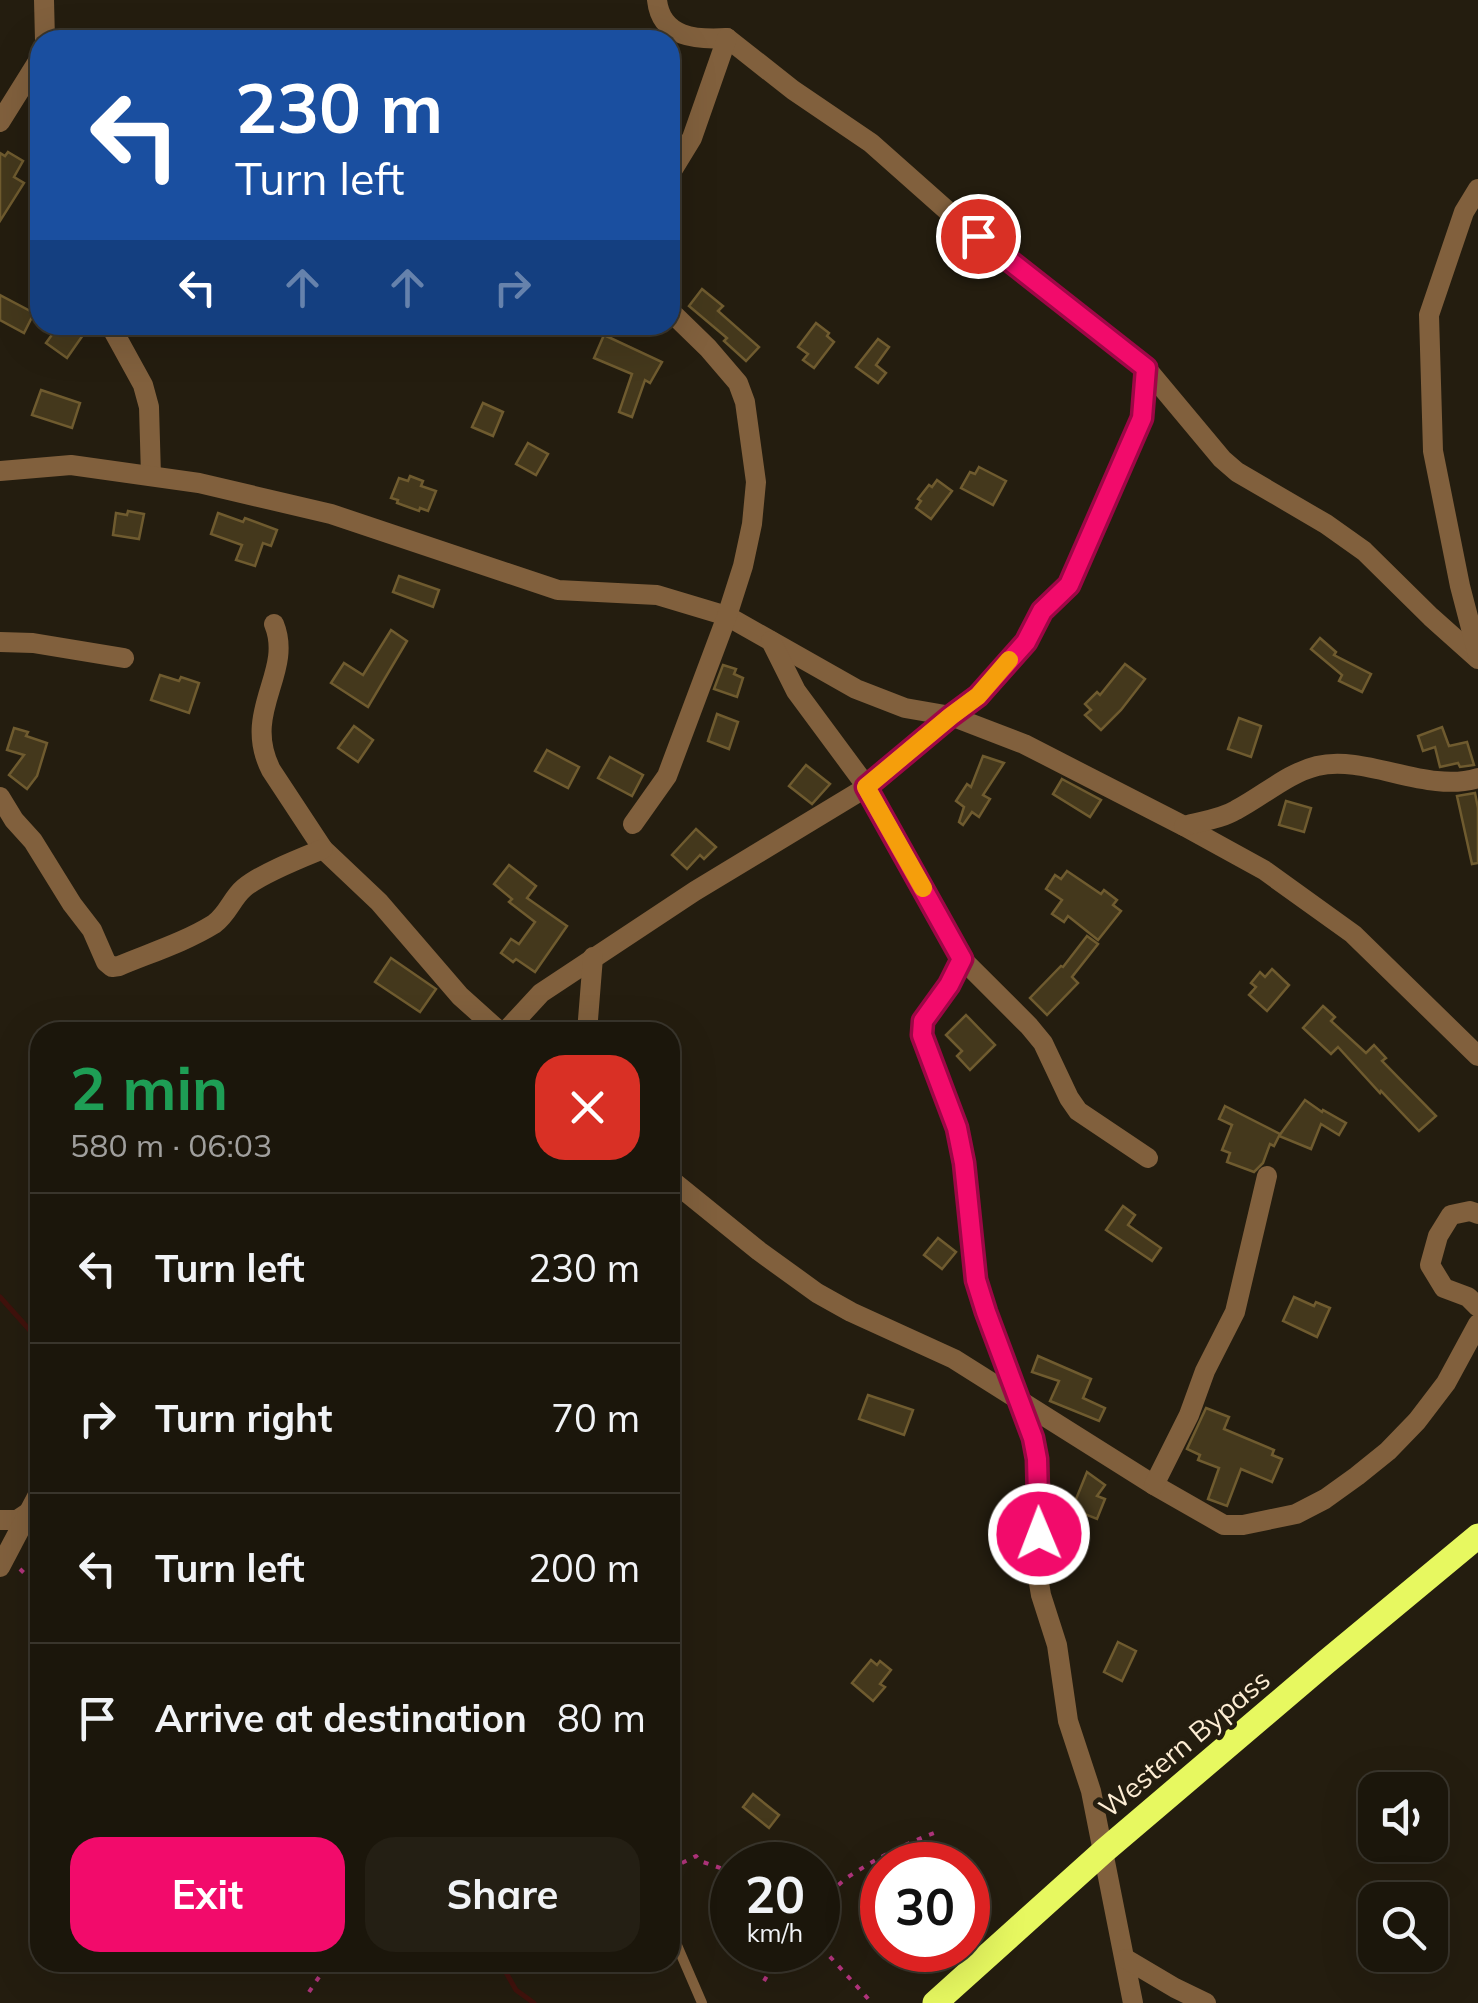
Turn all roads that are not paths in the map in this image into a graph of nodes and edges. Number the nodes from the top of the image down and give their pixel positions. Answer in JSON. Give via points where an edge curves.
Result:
{"nodes":[{"id":1,"x":44,"y":0,"type":"edge"},
{"id":2,"x":657,"y":0,"type":"edge"},
{"id":3,"x":45,"y":30,"type":"edge"},
{"id":4,"x":673,"y":30,"type":"edge"},
{"id":5,"x":680,"y":35,"type":"edge"},
{"id":6,"x":727,"y":38,"type":"junction"},
{"id":7,"x":30,"y":74,"type":"edge"},
{"id":8,"x":0,"y":122,"type":"edge"},
{"id":9,"x":680,"y":158,"type":"edge"},
{"id":10,"x":1478,"y":189,"type":"edge"},
{"id":11,"x":680,"y":321,"type":"edge"},
{"id":12,"x":116,"y":335,"type":"edge"},
{"id":13,"x":1146,"y":368,"type":"junction"},
{"id":14,"x":0,"y":471,"type":"edge"},
{"id":15,"x":151,"y":476,"type":"junction"},
{"id":16,"x":726,"y":616,"type":"junction"},
{"id":17,"x":274,"y":624,"type":"dead end"},
{"id":18,"x":771,"y":641,"type":"junction"},
{"id":19,"x":0,"y":642,"type":"edge"},
{"id":20,"x":1478,"y":657,"type":"edge"},
{"id":21,"x":124,"y":658,"type":"dead end"},
{"id":22,"x":951,"y":716,"type":"junction"},
{"id":23,"x":1478,"y":778,"type":"edge"},
{"id":24,"x":866,"y":787,"type":"junction"},
{"id":25,"x":0,"y":797,"type":"edge"},
{"id":26,"x":633,"y":824,"type":"dead end"},
{"id":27,"x":1184,"y":826,"type":"junction"},
{"id":28,"x":323,"y":849,"type":"junction"},
{"id":29,"x":593,"y":958,"type":"junction"},
{"id":30,"x":962,"y":959,"type":"junction"},
{"id":31,"x":488,"y":1022,"type":"edge"},
{"id":32,"x":514,"y":1022,"type":"edge"},
{"id":33,"x":588,"y":1022,"type":"edge"},
{"id":34,"x":1478,"y":1056,"type":"edge"},
{"id":35,"x":1148,"y":1158,"type":"dead end"},
{"id":36,"x":1266,"y":1176,"type":"dead end"},
{"id":37,"x":680,"y":1187,"type":"edge"},
{"id":38,"x":1478,"y":1214,"type":"edge"},
{"id":39,"x":1478,"y":1307,"type":"edge"},
{"id":40,"x":1478,"y":1324,"type":"edge"},
{"id":41,"x":1021,"y":1404,"type":"junction"},
{"id":42,"x":1154,"y":1486,"type":"junction"},
{"id":43,"x":29,"y":1512,"type":"joint"},
{"id":44,"x":0,"y":1520,"type":"edge"},
{"id":45,"x":1478,"y":1536,"type":"edge"},
{"id":46,"x":3,"y":1561,"type":"edge"},
{"id":47,"x":1104,"y":1851,"type":"junction"},
{"id":48,"x":680,"y":1952,"type":"edge"},
{"id":49,"x":1126,"y":1959,"type":"junction"},
{"id":50,"x":702,"y":2003,"type":"edge"},
{"id":51,"x":935,"y":2003,"type":"edge"},
{"id":52,"x":1134,"y":2003,"type":"edge"},
{"id":53,"x":1206,"y":2003,"type":"edge"}],
"edges":[{"from":1,"to":3,"type":"street"},
{"from":2,"to":4,"type":"street"},
{"from":5,"to":6,"type":"street"},
{"from":6,"to":9,"type":"street"},
{"from":6,"to":13,"type":"street","via":[[871,144]]},
{"from":7,"to":8,"type":"street"},
{"from":10,"to":20,"type":"street","via":[[1430,315],[1433,452]]},
{"from":11,"to":16,"type":"street","via":[[738,383],[745,402],[756,482],[743,566]]},
{"from":12,"to":15,"type":"street","via":[[144,386]]},
{"from":13,"to":20,"type":"street","via":[[1222,459],[1364,551]]},
{"from":13,"to":22,"type":"street","via":[[1142,418],[1069,585],[978,696]]},
{"from":14,"to":15,"type":"street","via":[[71,464]]},
{"from":15,"to":16,"type":"street","via":[[331,514],[558,590],[657,595]]},
{"from":16,"to":18,"type":"street"},
{"from":16,"to":26,"type":"street","via":[[667,776]]},
{"from":17,"to":28,"type":"street","via":[[279,650],[261,744]]},
{"from":18,"to":22,"type":"street","via":[[856,689]]},
{"from":18,"to":24,"type":"street","via":[[796,691]]},
{"from":19,"to":21,"type":"street"},
{"from":22,"to":24,"type":"street"},
{"from":22,"to":27,"type":"street","via":[[1038,751]]},
{"from":23,"to":27,"type":"street","via":[[1450,783],[1317,766],[1232,813]]},
{"from":24,"to":29,"type":"street"},
{"from":24,"to":30,"type":"street"},
{"from":25,"to":28,"type":"street","via":[[112,967],[215,923],[242,889]]},
{"from":27,"to":34,"type":"street","via":[[1264,870],[1353,934]]},
{"from":28,"to":31,"type":"street"},
{"from":29,"to":32,"type":"street","via":[[541,993]]},
{"from":29,"to":33,"type":"street"},
{"from":30,"to":35,"type":"street","via":[[1043,1043],[1078,1111]]},
{"from":30,"to":41,"type":"street","via":[[923,1021],[922,1035],[957,1128],[976,1280]]},
{"from":36,"to":42,"type":"street","via":[[1235,1312]]},
{"from":37,"to":41,"type":"street","via":[[817,1293],[954,1359]]},
{"from":38,"to":39,"type":"street","via":[[1451,1215],[1430,1265],[1444,1288]]},
{"from":40,"to":42,"type":"street","via":[[1417,1421],[1357,1476],[1296,1514],[1224,1525]]},
{"from":41,"to":42,"type":"street"},
{"from":41,"to":47,"type":"street","via":[[1037,1459],[1040,1594]]},
{"from":43,"to":44,"type":"street"},
{"from":43,"to":46,"type":"street"},
{"from":45,"to":47,"type":"main road","name":"Western Bypass"},
{"from":47,"to":49,"type":"street"},
{"from":47,"to":51,"type":"main road","name":"Western Bypass"},
{"from":48,"to":50,"type":"lane"},
{"from":49,"to":52,"type":"street"},
{"from":49,"to":53,"type":"street"}]}
